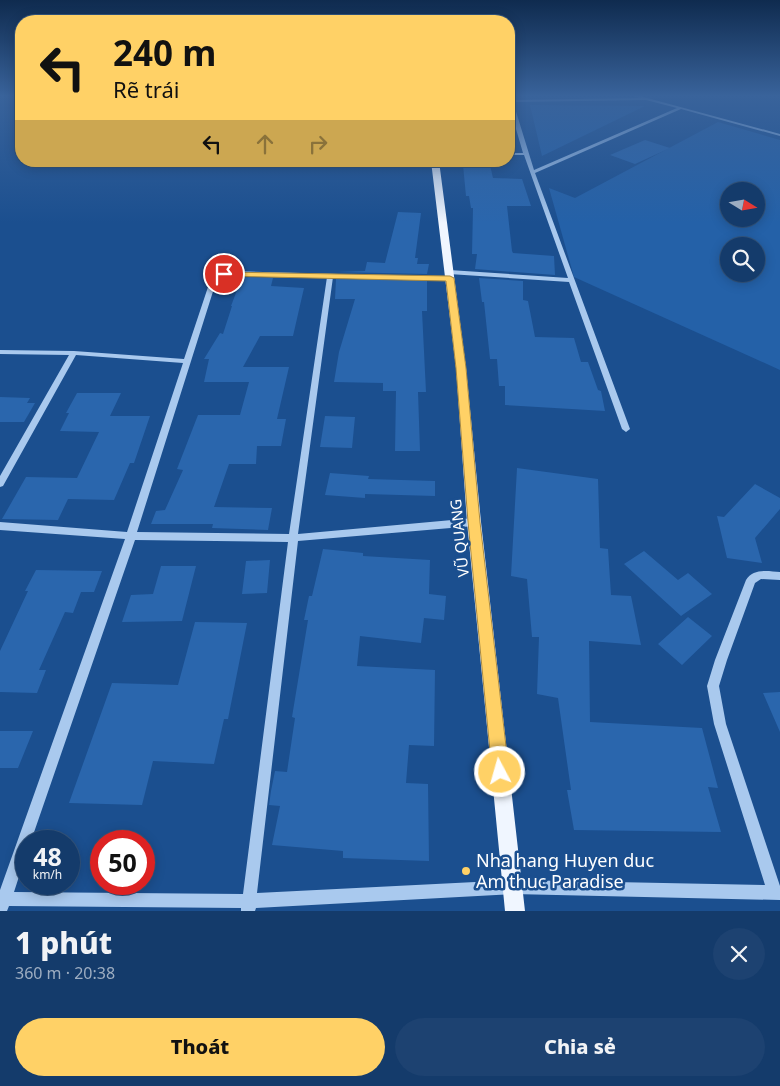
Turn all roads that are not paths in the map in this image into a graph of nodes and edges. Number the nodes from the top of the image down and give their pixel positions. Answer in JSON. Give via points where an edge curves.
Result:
{"nodes":[{"id":1,"x":522,"y":139,"type":"edge"},
{"id":2,"x":610,"y":139,"type":"edge"},
{"id":3,"x":515,"y":154,"type":"edge"},
{"id":4,"x":526,"y":154,"type":"junction"},
{"id":5,"x":436,"y":167,"type":"edge"},
{"id":6,"x":533,"y":172,"type":"junction"},
{"id":7,"x":449,"y":275,"type":"junction"},
{"id":8,"x":330,"y":276,"type":"junction"},
{"id":9,"x":572,"y":280,"type":"junction"},
{"id":10,"x":0,"y":352,"type":"edge"},
{"id":11,"x":74,"y":353,"type":"junction"},
{"id":12,"x":187,"y":362,"type":"junction"},
{"id":13,"x":626,"y":428,"type":"dead end"},
{"id":14,"x":0,"y":484,"type":"edge"},
{"id":15,"x":474,"y":522,"type":"junction"},
{"id":16,"x":0,"y":526,"type":"edge"},
{"id":17,"x":131,"y":536,"type":"junction"},
{"id":18,"x":293,"y":538,"type":"junction"},
{"id":19,"x":780,"y":576,"type":"edge"},
{"id":20,"x":513,"y":887,"type":"junction"},
{"id":21,"x":778,"y":893,"type":"edge"},
{"id":22,"x":1,"y":903,"type":"edge"},
{"id":23,"x":248,"y":906,"type":"edge"},
{"id":24,"x":515,"y":911,"type":"edge"}],
"edges":[{"from":1,"to":4,"type":"street"},
{"from":2,"to":6,"type":"street"},
{"from":3,"to":4,"type":"street"},
{"from":4,"to":6,"type":"street"},
{"from":5,"to":7,"type":"main road","name":"VŨ QUANG"},
{"from":6,"to":9,"type":"street"},
{"from":7,"to":8,"type":"street"},
{"from":7,"to":9,"type":"street"},
{"from":7,"to":15,"type":"main road","name":"VŨ QUANG","via":[[461,368]]},
{"from":8,"to":12,"type":"street","via":[[219,276],[213,281]]},
{"from":8,"to":18,"type":"street"},
{"from":9,"to":13,"type":"street"},
{"from":10,"to":11,"type":"street"},
{"from":11,"to":12,"type":"street"},
{"from":11,"to":14,"type":"street"},
{"from":12,"to":17,"type":"street"},
{"from":15,"to":18,"type":"street"},
{"from":15,"to":20,"type":"main road","name":"VŨ QUANG"},
{"from":16,"to":17,"type":"street"},
{"from":17,"to":18,"type":"street"},
{"from":17,"to":22,"type":"street"},
{"from":18,"to":23,"type":"street"},
{"from":19,"to":21,"type":"street","via":[[760,575],[751,580],[713,686],[720,724]]},
{"from":20,"to":21,"type":"street"},
{"from":20,"to":23,"type":"street"},
{"from":20,"to":24,"type":"main road","name":"VŨ QUANG"},
{"from":22,"to":23,"type":"street"}]}
